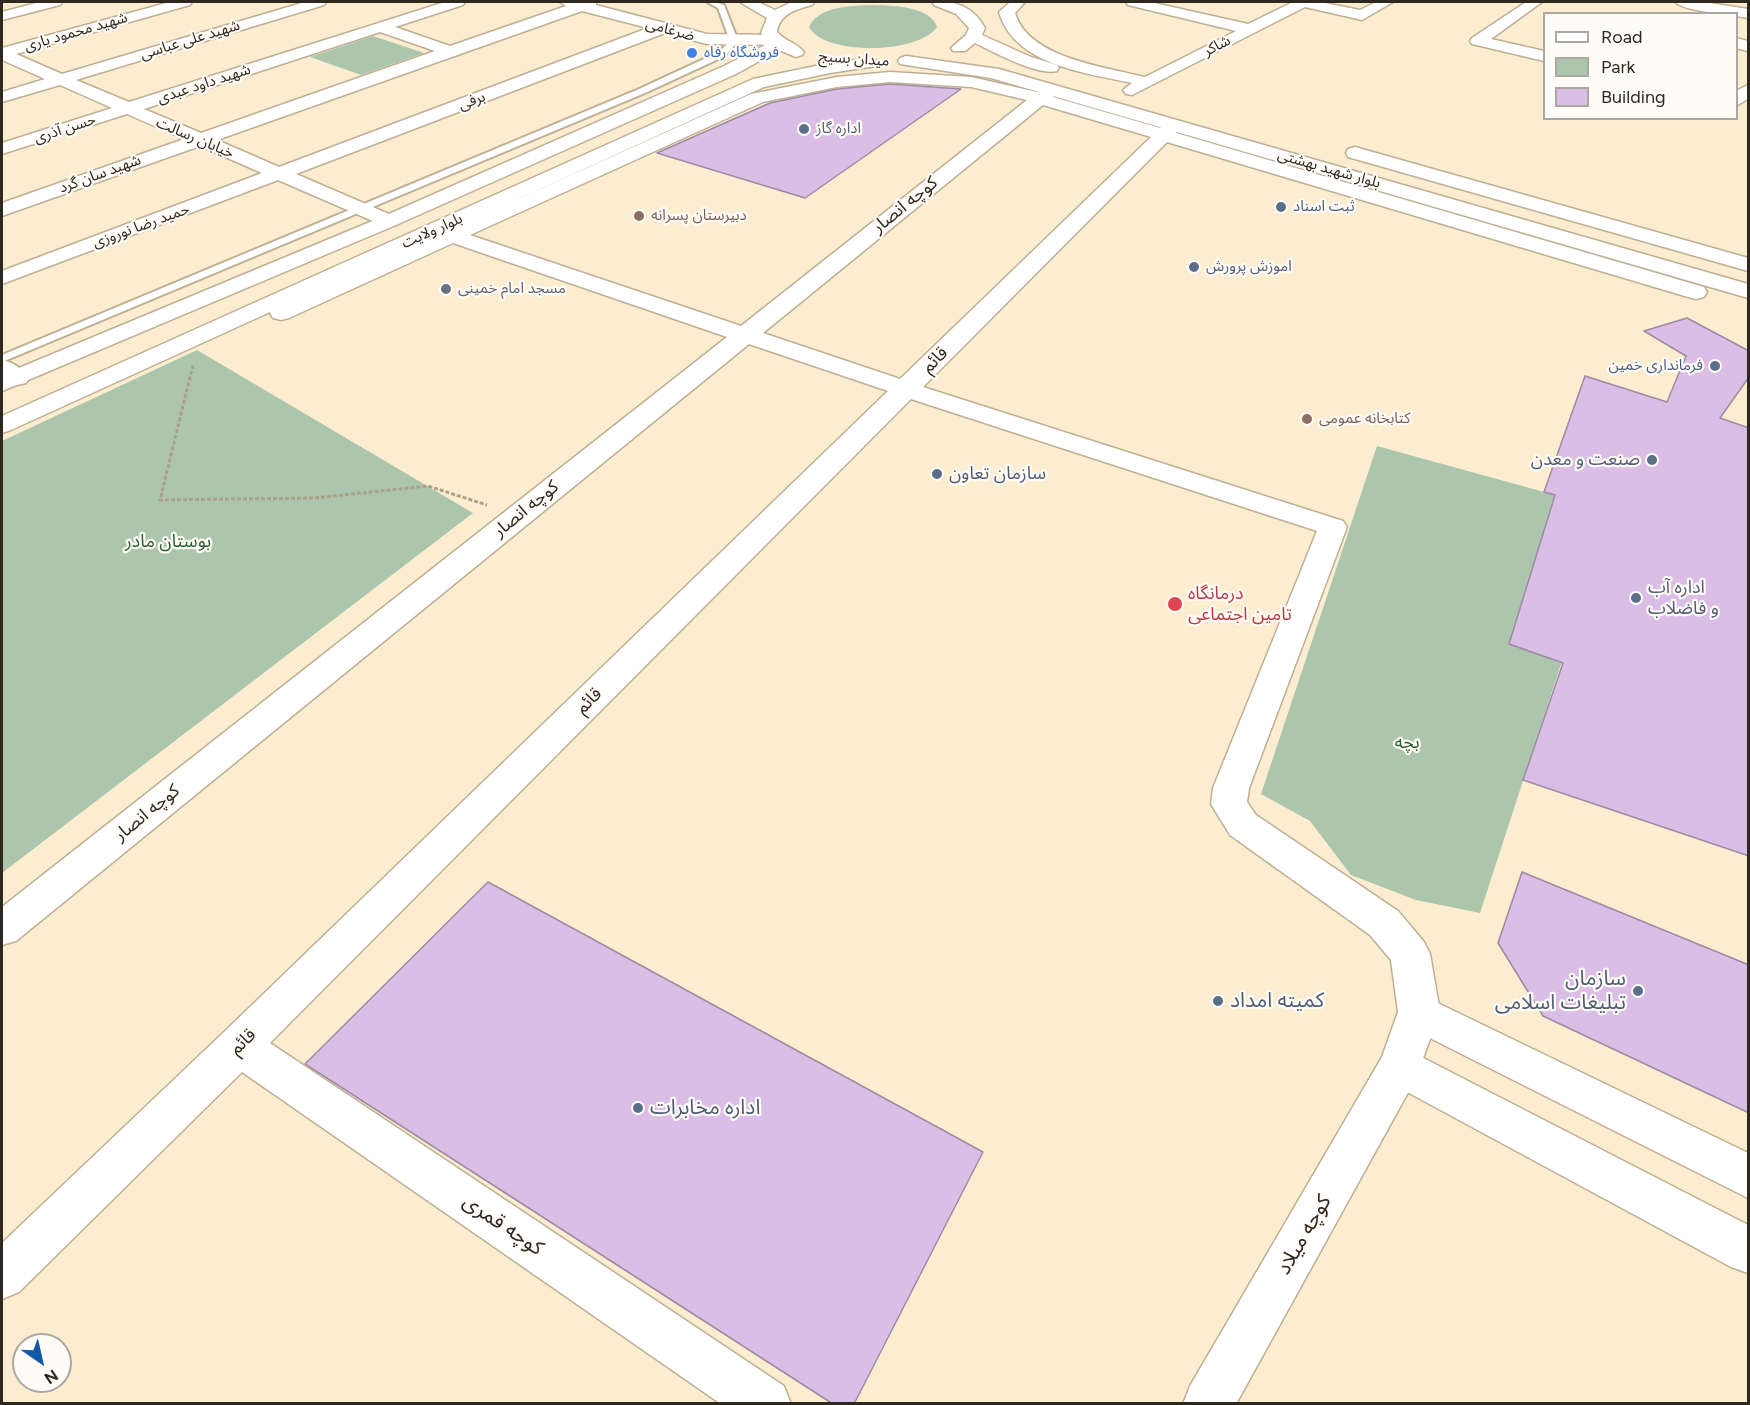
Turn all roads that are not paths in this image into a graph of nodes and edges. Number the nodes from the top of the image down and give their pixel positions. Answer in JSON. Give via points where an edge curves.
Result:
{"nodes":[{"id":1,"x":55,"y":2,"type":"edge"},
{"id":2,"x":185,"y":2,"type":"edge"},
{"id":3,"x":319,"y":2,"type":"edge"},
{"id":4,"x":458,"y":2,"type":"edge"},
{"id":5,"x":710,"y":2,"type":"edge"},
{"id":6,"x":747,"y":2,"type":"edge"},
{"id":7,"x":807,"y":2,"type":"edge"},
{"id":8,"x":939,"y":2,"type":"edge"},
{"id":9,"x":979,"y":2,"type":"edge"},
{"id":10,"x":1018,"y":2,"type":"edge"},
{"id":11,"x":1133,"y":2,"type":"edge"},
{"id":12,"x":1303,"y":2,"type":"edge"},
{"id":13,"x":1386,"y":2,"type":"edge"},
{"id":14,"x":1535,"y":2,"type":"edge"},
{"id":15,"x":1685,"y":2,"type":"edge"},
{"id":16,"x":581,"y":3,"type":"edge"},
{"id":17,"x":1156,"y":4,"type":"edge"},
{"id":18,"x":961,"y":10,"type":"junction"},
{"id":19,"x":1749,"y":14,"type":"edge"},
{"id":20,"x":2,"y":16,"type":"edge"},
{"id":21,"x":776,"y":16,"type":"junction"},
{"id":22,"x":379,"y":27,"type":"junction"},
{"id":23,"x":663,"y":28,"type":"junction"},
{"id":24,"x":1249,"y":30,"type":"junction"},
{"id":25,"x":973,"y":37,"type":"junction"},
{"id":26,"x":734,"y":41,"type":"junction"},
{"id":27,"x":777,"y":42,"type":"junction"},
{"id":28,"x":450,"y":51,"type":"junction"},
{"id":29,"x":2,"y":54,"type":"edge"},
{"id":30,"x":1543,"y":56,"type":"edge"},
{"id":31,"x":279,"y":59,"type":"junction"},
{"id":32,"x":1025,"y":60,"type":"junction"},
{"id":33,"x":906,"y":62,"type":"junction"},
{"id":34,"x":870,"y":63,"type":"junction"},
{"id":35,"x":310,"y":70,"type":"dead end"},
{"id":36,"x":730,"y":70,"type":"junction"},
{"id":37,"x":993,"y":73,"type":"junction"},
{"id":38,"x":330,"y":78,"type":"dead end"},
{"id":39,"x":60,"y":79,"type":"junction"},
{"id":40,"x":759,"y":83,"type":"junction"},
{"id":41,"x":350,"y":85,"type":"junction"},
{"id":42,"x":1145,"y":90,"type":"junction"},
{"id":43,"x":1045,"y":94,"type":"junction"},
{"id":44,"x":2,"y":97,"type":"edge"},
{"id":45,"x":128,"y":108,"type":"junction"},
{"id":46,"x":1168,"y":129,"type":"junction"},
{"id":47,"x":199,"y":139,"type":"junction"},
{"id":48,"x":1336,"y":148,"type":"dead end"},
{"id":49,"x":2,"y":149,"type":"edge"},
{"id":50,"x":280,"y":174,"type":"junction"},
{"id":51,"x":362,"y":209,"type":"junction"},
{"id":52,"x":2,"y":210,"type":"edge"},
{"id":53,"x":389,"y":221,"type":"junction"},
{"id":54,"x":442,"y":233,"type":"junction"},
{"id":55,"x":1749,"y":265,"type":"edge"},
{"id":56,"x":2,"y":278,"type":"edge"},
{"id":57,"x":1749,"y":291,"type":"edge"},
{"id":58,"x":1696,"y":292,"type":"dead end"},
{"id":59,"x":281,"y":313,"type":"dead end"},
{"id":60,"x":744,"y":335,"type":"junction"},
{"id":61,"x":2,"y":359,"type":"edge"},
{"id":62,"x":7,"y":376,"type":"edge"},
{"id":63,"x":904,"y":389,"type":"junction"},
{"id":64,"x":2,"y":425,"type":"edge"},
{"id":65,"x":2,"y":929,"type":"edge"},
{"id":66,"x":1419,"y":1012,"type":"junction"},
{"id":67,"x":239,"y":1046,"type":"junction"},
{"id":68,"x":1400,"y":1066,"type":"junction"},
{"id":69,"x":1749,"y":1176,"type":"edge"},
{"id":70,"x":1749,"y":1250,"type":"edge"},
{"id":71,"x":2,"y":1275,"type":"edge"},
{"id":72,"x":766,"y":1404,"type":"edge"},
{"id":73,"x":1208,"y":1404,"type":"edge"}],
"edges":[{"from":1,"to":20,"type":"street"},
{"from":2,"to":29,"type":"street","name":"شهید محمود یاری"},
{"from":3,"to":39,"type":"street","name":"شهید علی عباسی"},
{"from":4,"to":22,"type":"street","name":"شهید داود عبدی"},
{"from":5,"to":26,"type":"lane","via":[[721,7]]},
{"from":6,"to":21,"type":"street"},
{"from":7,"to":21,"type":"street"},
{"from":8,"to":18,"type":"street"},
{"from":9,"to":18,"type":"street"},
{"from":10,"to":42,"type":"street","via":[[1007,12],[1012,28],[1030,45]]},
{"from":11,"to":17,"type":"street"},
{"from":12,"to":13,"type":"street","via":[[1362,15]]},
{"from":12,"to":24,"type":"street","name":"شاکر"},
{"from":14,"to":30,"type":"street","via":[[1478,41]]},
{"from":15,"to":19,"type":"street"},
{"from":16,"to":23,"type":"street","name":"ضرغامی"},
{"from":16,"to":28,"type":"street","name":"شهید سان گرد"},
{"from":17,"to":24,"type":"street"},
{"from":18,"to":25,"type":"street","via":[[973,18],[977,28]]},
{"from":21,"to":27,"type":"street","via":[[769,24],[769,33]]},
{"from":22,"to":28,"type":"street"},
{"from":22,"to":31,"type":"street","name":"شهید داود عبدی"},
{"from":23,"to":26,"type":"street","name":"ضرغامی","via":[[706,39]]},
{"from":23,"to":50,"type":"street","name":"برفی"},
{"from":24,"to":42,"type":"street","name":"شاکر"},
{"from":25,"to":32,"type":"street"},
{"from":25,"to":33,"type":"street","name":"میدان بسیج","via":[[947,53]]},
{"from":26,"to":27,"type":"street","name":"ضرغامی"},
{"from":26,"to":51,"type":"lane","via":[[722,54],[642,91]]},
{"from":27,"to":34,"type":"street","name":"میدان بسیج","via":[[801,54]]},
{"from":27,"to":36,"type":"street","name":"بلوار ولایت"},
{"from":28,"to":41,"type":"street","name":"شهید سان گرد"},
{"from":29,"to":39,"type":"street","name":"خیابان رسالت"},
{"from":31,"to":35,"type":"street"},
{"from":31,"to":45,"type":"street","name":"شهید داود عبدی"},
{"from":32,"to":37,"type":"street","via":[[988,59],[979,64]]},
{"from":32,"to":42,"type":"street"},
{"from":33,"to":34,"type":"street","name":"میدان بسیج"},
{"from":33,"to":37,"type":"street","name":"بلوار شهید بهشتی"},
{"from":34,"to":40,"type":"street","name":"بلوار ولایت"},
{"from":36,"to":40,"type":"street","via":[[770,68],[774,73]]},
{"from":36,"to":53,"type":"street","name":"بلوار ولایت"},
{"from":37,"to":43,"type":"street","name":"بلوار شهید بهشتی"},
{"from":38,"to":41,"type":"street"},
{"from":39,"to":44,"type":"street","name":"شهید علی عباسی"},
{"from":39,"to":45,"type":"street","name":"خیابان رسالت"},
{"from":40,"to":54,"type":"street","name":"بلوار ولایت"},
{"from":41,"to":47,"type":"street","name":"شهید سان گرد"},
{"from":43,"to":46,"type":"street","name":"بلوار شهید بهشتی"},
{"from":43,"to":54,"type":"street","via":[[924,77],[855,78],[810,84],[757,98]]},
{"from":43,"to":60,"type":"street","name":"کوچه انصار"},
{"from":45,"to":47,"type":"street","name":"خیابان رسالت"},
{"from":45,"to":49,"type":"street","name":"حسن آذری"},
{"from":46,"to":57,"type":"street","name":"بلوار شهید بهشتی"},
{"from":46,"to":58,"type":"street"},
{"from":46,"to":63,"type":"street","name":"قائم"},
{"from":47,"to":50,"type":"street","name":"خیابان رسالت"},
{"from":47,"to":52,"type":"street","name":"شهید سان گرد"},
{"from":48,"to":55,"type":"street","name":"بلوار شهید بهشتی"},
{"from":50,"to":51,"type":"street","name":"خیابان رسالت"},
{"from":50,"to":56,"type":"street","name":"حمید رضا نوروزی"},
{"from":51,"to":53,"type":"street","name":"خیابان رسالت"},
{"from":51,"to":61,"type":"lane"},
{"from":53,"to":62,"type":"street","name":"بلوار ولایت"},
{"from":54,"to":59,"type":"street"},
{"from":54,"to":60,"type":"street"},
{"from":54,"to":64,"type":"street","name":"بلوار ولایت"},
{"from":60,"to":63,"type":"street"},
{"from":60,"to":65,"type":"street","name":"کوچه انصار"},
{"from":63,"to":66,"type":"street","via":[[1333,527],[1231,788],[1229,804],[1243,825],[1384,922],[1410,954]]},
{"from":63,"to":67,"type":"street","name":"قائم"},
{"from":66,"to":68,"type":"street","name":"کوچه میلاد"},
{"from":66,"to":69,"type":"street"},
{"from":67,"to":71,"type":"street","name":"قائم"},
{"from":67,"to":72,"type":"street","name":"کوچه قمری"},
{"from":68,"to":70,"type":"street"},
{"from":68,"to":73,"type":"street","name":"کوچه میلاد"}]}
